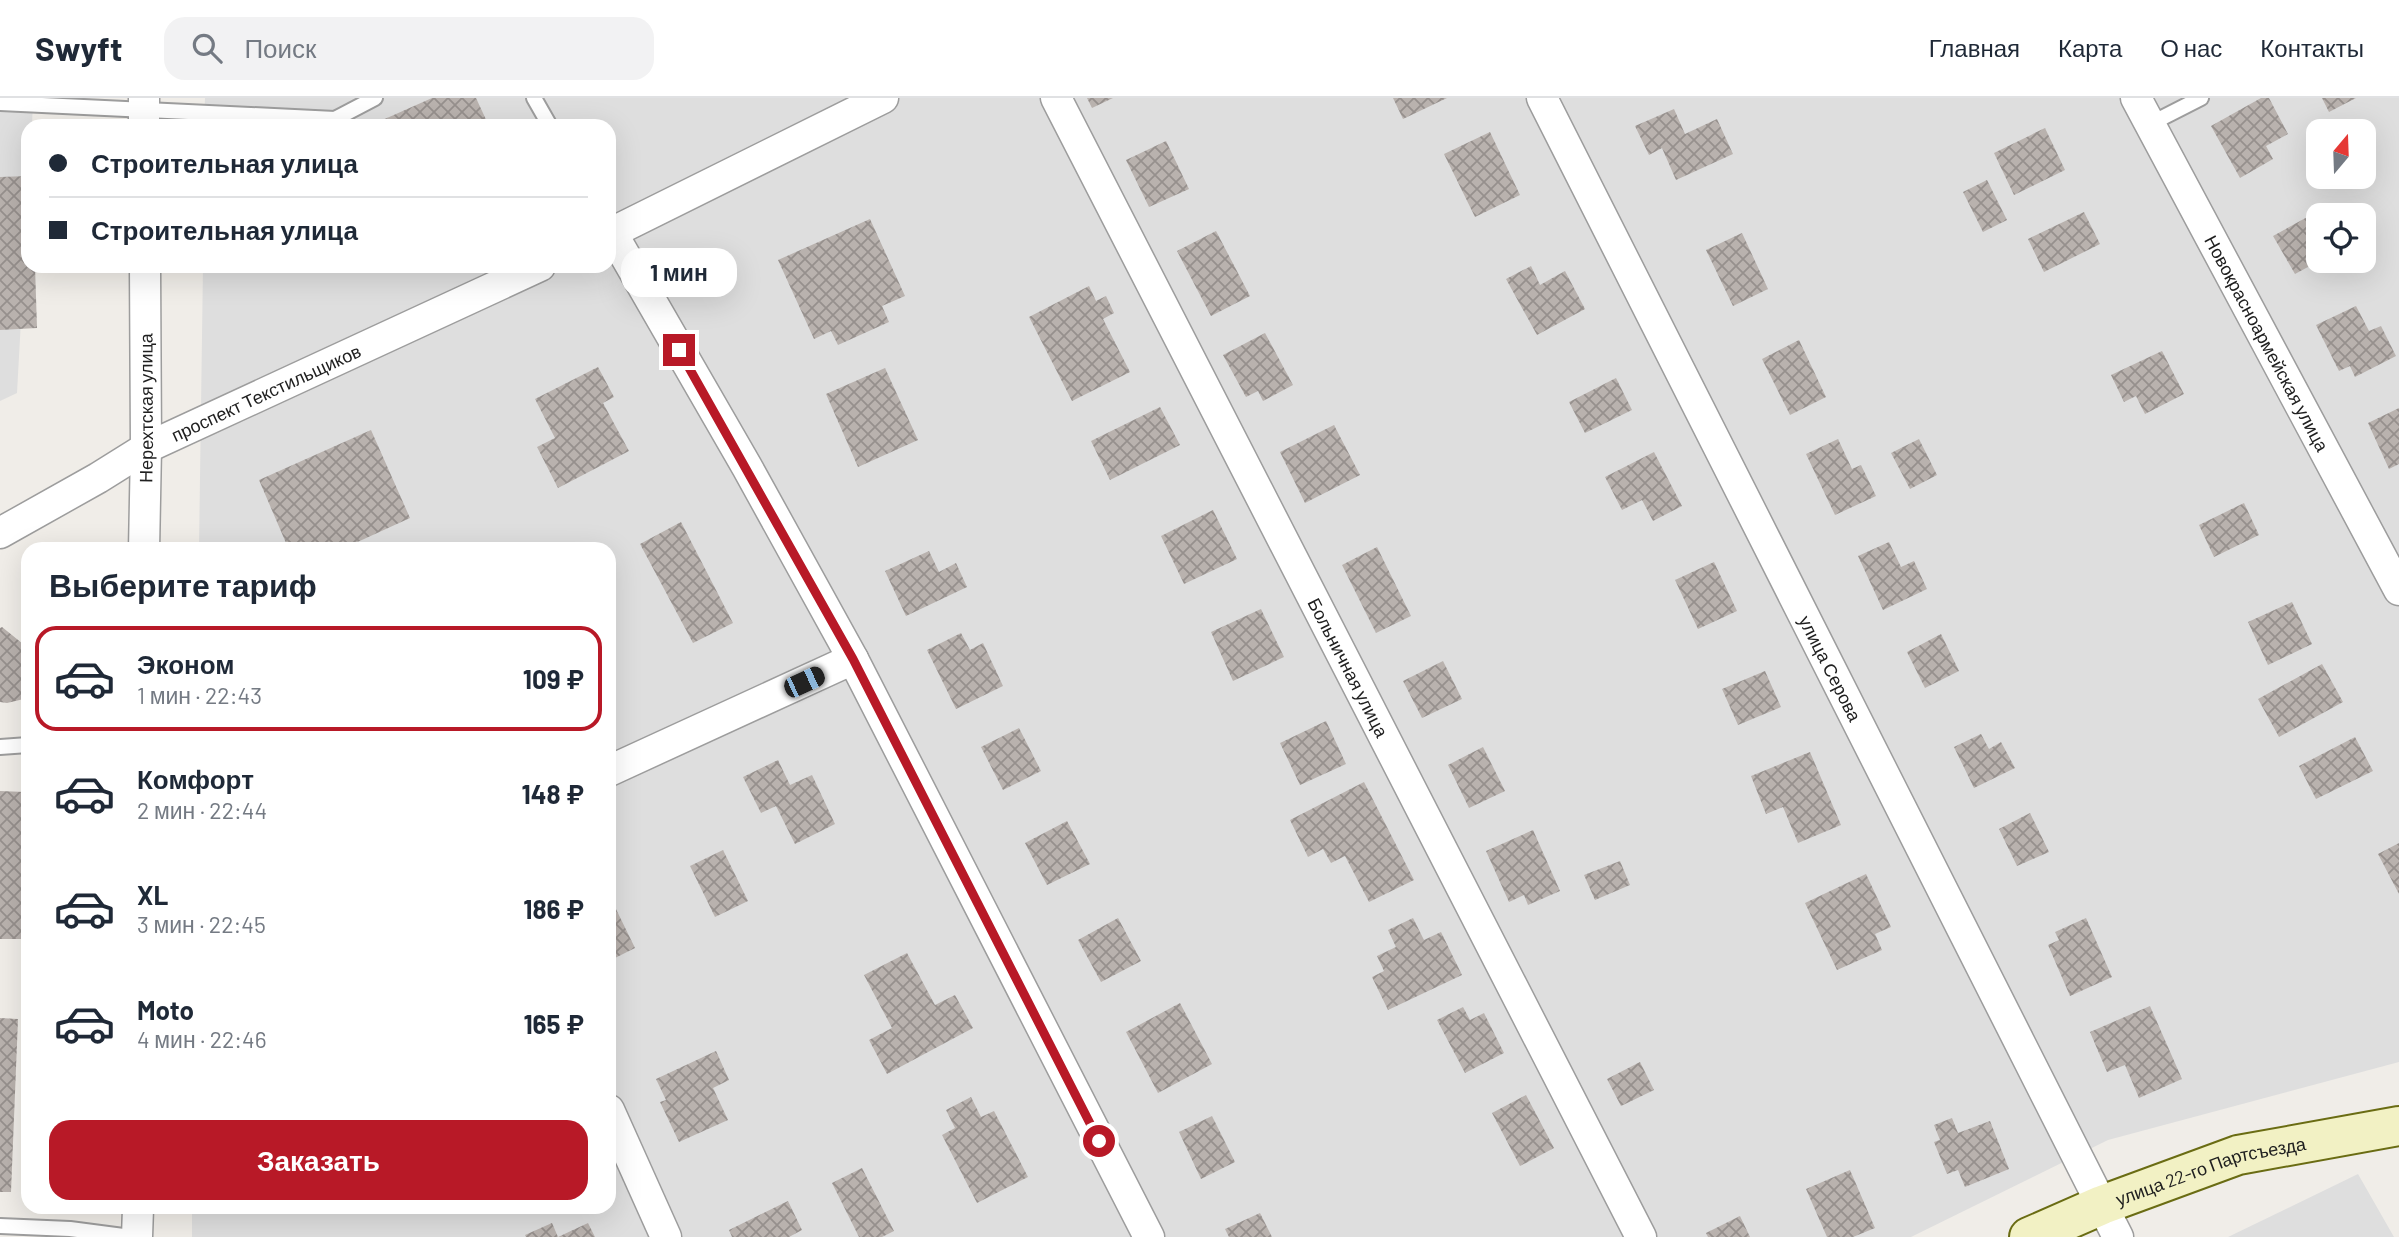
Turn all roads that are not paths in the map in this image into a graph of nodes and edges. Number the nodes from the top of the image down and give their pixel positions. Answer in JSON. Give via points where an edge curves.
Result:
{"nodes":[{"id":1,"x":375,"y":98,"type":"edge"},
{"id":2,"x":534,"y":98,"type":"edge"},
{"id":3,"x":883,"y":98,"type":"edge"},
{"id":4,"x":1056,"y":98,"type":"edge"},
{"id":5,"x":1542,"y":98,"type":"edge"},
{"id":6,"x":2136,"y":98,"type":"edge"},
{"id":7,"x":2201,"y":98,"type":"edge"},
{"id":8,"x":0,"y":103,"type":"edge"},
{"id":9,"x":144,"y":111,"type":"edge"},
{"id":10,"x":546,"y":119,"type":"edge"},
{"id":11,"x":2150,"y":124,"type":"junction"},
{"id":12,"x":616,"y":229,"type":"edge"},
{"id":13,"x":616,"y":242,"type":"edge"},
{"id":14,"x":145,"y":273,"type":"edge"},
{"id":15,"x":525,"y":273,"type":"edge"},
{"id":16,"x":146,"y":448,"type":"junction"},
{"id":17,"x":1,"y":531,"type":"edge"},
{"id":18,"x":144,"y":542,"type":"edge"},
{"id":19,"x":2399,"y":590,"type":"edge"},
{"id":20,"x":853,"y":659,"type":"junction"},
{"id":21,"x":21,"y":746,"type":"edge"},
{"id":22,"x":0,"y":747,"type":"edge"},
{"id":23,"x":616,"y":768,"type":"edge"},
{"id":24,"x":616,"y":1126,"type":"edge"},
{"id":25,"x":2399,"y":1126,"type":"edge"},
{"id":26,"x":138,"y":1214,"type":"edge"},
{"id":27,"x":2110,"y":1221,"type":"edge"},
{"id":28,"x":0,"y":1226,"type":"edge"},
{"id":29,"x":131,"y":1237,"type":"edge"},
{"id":30,"x":137,"y":1237,"type":"edge"},
{"id":31,"x":666,"y":1237,"type":"edge"},
{"id":32,"x":1149,"y":1237,"type":"edge"},
{"id":33,"x":1641,"y":1237,"type":"edge"},
{"id":34,"x":2029,"y":1237,"type":"edge"}],
"edges":[{"from":1,"to":9,"type":"lane","via":[[335,119]]},
{"from":2,"to":10,"type":"lane"},
{"from":3,"to":12,"type":"street"},
{"from":4,"to":33,"type":"street","name":"Больничная улица"},
{"from":5,"to":27,"type":"street","name":"улица Серова"},
{"from":6,"to":11,"type":"street","name":"Новокрасноармейская улица"},
{"from":7,"to":11,"type":"lane"},
{"from":8,"to":9,"type":"lane"},
{"from":11,"to":19,"type":"street","name":"Новокрасноармейская улица"},
{"from":13,"to":20,"type":"street"},
{"from":14,"to":16,"type":"street","name":"Нерехтская улица"},
{"from":15,"to":16,"type":"street","name":"проспект Текстильщиков"},
{"from":16,"to":17,"type":"street","name":"проспект Текстильщиков"},
{"from":16,"to":18,"type":"street","name":"Нерехтская улица"},
{"from":20,"to":23,"type":"street"},
{"from":20,"to":32,"type":"street"},
{"from":21,"to":22,"type":"lane"},
{"from":24,"to":31,"type":"street"},
{"from":25,"to":27,"type":"street","name":"улица 22-го Партсъезда","via":[[2238,1155]]},
{"from":26,"to":30,"type":"street"},
{"from":27,"to":34,"type":"street","name":"улица 22-го Партсъезда"},
{"from":28,"to":29,"type":"lane"}]}
